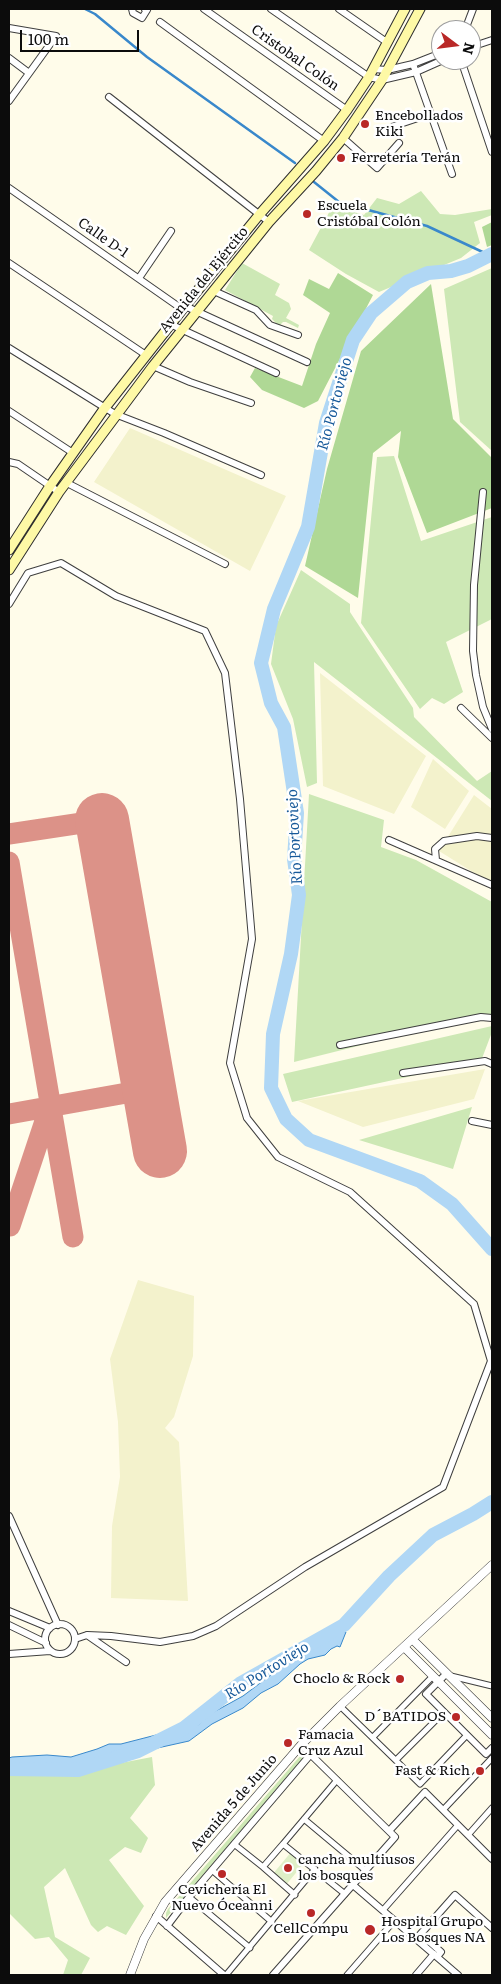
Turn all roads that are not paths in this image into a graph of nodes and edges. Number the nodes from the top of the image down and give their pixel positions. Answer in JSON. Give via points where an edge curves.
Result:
{"nodes":[{"id":1,"x":132,"y":9,"type":"edge"},
{"id":2,"x":145,"y":9,"type":"edge"},
{"id":3,"x":204,"y":9,"type":"edge"},
{"id":4,"x":271,"y":9,"type":"edge"},
{"id":5,"x":338,"y":9,"type":"edge"},
{"id":6,"x":420,"y":9,"type":"edge"},
{"id":7,"x":402,"y":10,"type":"edge"},
{"id":8,"x":160,"y":22,"type":"dead end"},
{"id":9,"x":9,"y":28,"type":"edge"},
{"id":10,"x":388,"y":43,"type":"junction"},
{"id":11,"x":431,"y":57,"type":"edge"},
{"id":12,"x":9,"y":58,"type":"edge"},
{"id":13,"x":413,"y":64,"type":"junction"},
{"id":14,"x":431,"y":65,"type":"edge"},
{"id":15,"x":388,"y":70,"type":"junction"},
{"id":16,"x":464,"y":70,"type":"edge"},
{"id":17,"x":416,"y":72,"type":"junction"},
{"id":18,"x":29,"y":73,"type":"junction"},
{"id":19,"x":371,"y":73,"type":"junction"},
{"id":20,"x":382,"y":80,"type":"junction"},
{"id":21,"x":109,"y":97,"type":"dead end"},
{"id":22,"x":9,"y":101,"type":"edge"},
{"id":23,"x":347,"y":110,"type":"junction"},
{"id":24,"x":430,"y":114,"type":"junction"},
{"id":25,"x":394,"y":126,"type":"dead end"},
{"id":26,"x":343,"y":138,"type":"junction"},
{"id":27,"x":324,"y":142,"type":"junction"},
{"id":28,"x":399,"y":143,"type":"dead end"},
{"id":29,"x":492,"y":152,"type":"edge"},
{"id":30,"x":452,"y":174,"type":"dead end"},
{"id":31,"x":9,"y":188,"type":"edge"},
{"id":32,"x":259,"y":215,"type":"junction"},
{"id":33,"x":269,"y":222,"type":"junction"},
{"id":34,"x":171,"y":231,"type":"dead end"},
{"id":35,"x":9,"y":263,"type":"edge"},
{"id":36,"x":139,"y":278,"type":"junction"},
{"id":37,"x":214,"y":290,"type":"junction"},
{"id":38,"x":184,"y":307,"type":"junction"},
{"id":39,"x":197,"y":311,"type":"junction"},
{"id":40,"x":170,"y":324,"type":"junction"},
{"id":41,"x":182,"y":330,"type":"junction"},
{"id":42,"x":298,"y":335,"type":"dead end"},
{"id":43,"x":9,"y":348,"type":"edge"},
{"id":44,"x":146,"y":355,"type":"junction"},
{"id":45,"x":307,"y":362,"type":"dead end"},
{"id":46,"x":152,"y":366,"type":"junction"},
{"id":47,"x":276,"y":373,"type":"dead end"},
{"id":48,"x":251,"y":403,"type":"dead end"},
{"id":49,"x":104,"y":409,"type":"junction"},
{"id":50,"x":9,"y":411,"type":"edge"},
{"id":51,"x":115,"y":414,"type":"junction"},
{"id":52,"x":73,"y":453,"type":"junction"},
{"id":53,"x":9,"y":462,"type":"edge"},
{"id":54,"x":261,"y":475,"type":"dead end"},
{"id":55,"x":68,"y":483,"type":"junction"},
{"id":56,"x":50,"y":486,"type":"junction"},
{"id":57,"x":59,"y":492,"type":"junction"},
{"id":58,"x":483,"y":492,"type":"dead end"},
{"id":59,"x":9,"y":550,"type":"edge"},
{"id":60,"x":225,"y":564,"type":"dead end"},
{"id":61,"x":9,"y":570,"type":"edge"},
{"id":62,"x":9,"y":604,"type":"edge"},
{"id":63,"x":460,"y":708,"type":"dead end"},
{"id":64,"x":492,"y":729,"type":"edge"},
{"id":65,"x":492,"y":738,"type":"edge"},
{"id":66,"x":492,"y":838,"type":"edge"},
{"id":67,"x":389,"y":840,"type":"dead end"},
{"id":68,"x":436,"y":860,"type":"junction"},
{"id":69,"x":492,"y":885,"type":"edge"},
{"id":70,"x":492,"y":1018,"type":"edge"},
{"id":71,"x":340,"y":1045,"type":"dead end"},
{"id":72,"x":492,"y":1064,"type":"edge"},
{"id":73,"x":403,"y":1073,"type":"dead end"},
{"id":74,"x":472,"y":1121,"type":"dead end"},
{"id":75,"x":492,"y":1125,"type":"edge"},
{"id":76,"x":9,"y":1516,"type":"edge"},
{"id":77,"x":492,"y":1565,"type":"edge"},
{"id":78,"x":9,"y":1611,"type":"edge"},
{"id":79,"x":9,"y":1625,"type":"edge"},
{"id":80,"x":58,"y":1625,"type":"junction"},
{"id":81,"x":50,"y":1628,"type":"junction"},
{"id":82,"x":87,"y":1635,"type":"junction"},
{"id":83,"x":75,"y":1639,"type":"junction"},
{"id":84,"x":412,"y":1640,"type":"junction"},
{"id":85,"x":46,"y":1643,"type":"junction"},
{"id":86,"x":404,"y":1647,"type":"junction"},
{"id":87,"x":50,"y":1651,"type":"junction"},
{"id":88,"x":9,"y":1654,"type":"edge"},
{"id":89,"x":126,"y":1662,"type":"dead end"},
{"id":90,"x":447,"y":1674,"type":"junction"},
{"id":91,"x":436,"y":1679,"type":"junction"},
{"id":92,"x":492,"y":1686,"type":"edge"},
{"id":93,"x":340,"y":1706,"type":"junction"},
{"id":94,"x":444,"y":1712,"type":"junction"},
{"id":95,"x":492,"y":1718,"type":"edge"},
{"id":96,"x":467,"y":1735,"type":"junction"},
{"id":97,"x":492,"y":1735,"type":"edge"},
{"id":98,"x":372,"y":1737,"type":"junction"},
{"id":99,"x":302,"y":1745,"type":"junction"},
{"id":100,"x":492,"y":1748,"type":"edge"},
{"id":101,"x":311,"y":1754,"type":"junction"},
{"id":102,"x":492,"y":1758,"type":"edge"},
{"id":103,"x":396,"y":1760,"type":"junction"},
{"id":104,"x":337,"y":1780,"type":"junction"},
{"id":105,"x":492,"y":1808,"type":"edge"},
{"id":106,"x":443,"y":1810,"type":"junction"},
{"id":107,"x":304,"y":1819,"type":"junction"},
{"id":108,"x":458,"y":1825,"type":"junction"},
{"id":109,"x":390,"y":1831,"type":"junction"},
{"id":110,"x":468,"y":1835,"type":"junction"},
{"id":111,"x":234,"y":1844,"type":"junction"},
{"id":112,"x":283,"y":1844,"type":"junction"},
{"id":113,"x":492,"y":1859,"type":"edge"},
{"id":114,"x":263,"y":1867,"type":"junction"},
{"id":115,"x":315,"y":1869,"type":"junction"},
{"id":116,"x":212,"y":1870,"type":"junction"},
{"id":117,"x":366,"y":1870,"type":"junction"},
{"id":118,"x":353,"y":1884,"type":"junction"},
{"id":119,"x":345,"y":1894,"type":"junction"},
{"id":120,"x":295,"y":1895,"type":"junction"},
{"id":121,"x":189,"y":1897,"type":"junction"},
{"id":122,"x":383,"y":1910,"type":"junction"},
{"id":123,"x":156,"y":1916,"type":"junction"},
{"id":124,"x":395,"y":1920,"type":"junction"},
{"id":125,"x":272,"y":1922,"type":"junction"},
{"id":126,"x":167,"y":1926,"type":"junction"},
{"id":127,"x":492,"y":1928,"type":"edge"},
{"id":128,"x":419,"y":1936,"type":"junction"},
{"id":129,"x":250,"y":1948,"type":"junction"},
{"id":130,"x":436,"y":1956,"type":"junction"},
{"id":131,"x":130,"y":1975,"type":"edge"},
{"id":132,"x":225,"y":1975,"type":"edge"},
{"id":133,"x":273,"y":1975,"type":"edge"},
{"id":134,"x":347,"y":1975,"type":"edge"},
{"id":135,"x":416,"y":1975,"type":"edge"},
{"id":136,"x":458,"y":1975,"type":"edge"}],
"edges":[{"from":1,"to":2,"type":"street","via":[[142,18]]},
{"from":3,"to":23,"type":"street","name":"Cristobal Colón"},
{"from":4,"to":19,"type":"street"},
{"from":5,"to":10,"type":"street"},
{"from":6,"to":15,"type":"main road","name":"Avenida del Ejército"},
{"from":7,"to":10,"type":"main road","name":"Avenida del Ejército"},
{"from":8,"to":27,"type":"street"},
{"from":9,"to":18,"type":"street","via":[[56,36]]},
{"from":10,"to":19,"type":"main road","name":"Avenida del Ejército"},
{"from":11,"to":13,"type":"street"},
{"from":12,"to":18,"type":"street"},
{"from":13,"to":15,"type":"street"},
{"from":13,"to":17,"type":"street"},
{"from":14,"to":17,"type":"street"},
{"from":15,"to":19,"type":"street"},
{"from":15,"to":20,"type":"main road","name":"Avenida del Ejército"},
{"from":16,"to":29,"type":"street"},
{"from":17,"to":20,"type":"street"},
{"from":17,"to":24,"type":"street"},
{"from":18,"to":22,"type":"street"},
{"from":19,"to":20,"type":"street"},
{"from":19,"to":23,"type":"main road","name":"Avenida del Ejército"},
{"from":20,"to":26,"type":"main road","name":"Avenida del Ejército"},
{"from":21,"to":32,"type":"street"},
{"from":23,"to":27,"type":"main road","name":"Avenida del Ejército"},
{"from":24,"to":25,"type":"street"},
{"from":24,"to":30,"type":"street"},
{"from":26,"to":28,"type":"street","via":[[377,168]]},
{"from":26,"to":33,"type":"main road","name":"Avenida del Ejército"},
{"from":27,"to":32,"type":"main road","name":"Avenida del Ejército"},
{"from":31,"to":36,"type":"street","name":"Calle D-1"},
{"from":32,"to":33,"type":"street"},
{"from":32,"to":38,"type":"main road","name":"Avenida del Ejército"},
{"from":33,"to":37,"type":"main road","name":"Avenida del Ejército"},
{"from":34,"to":36,"type":"street"},
{"from":35,"to":44,"type":"street"},
{"from":36,"to":38,"type":"street","name":"Calle D-1"},
{"from":37,"to":39,"type":"main road","name":"Avenida del Ejército"},
{"from":37,"to":42,"type":"street","via":[[256,310],[270,325]]},
{"from":38,"to":39,"type":"street","name":"Calle D-1"},
{"from":38,"to":40,"type":"main road","name":"Avenida del Ejército"},
{"from":39,"to":41,"type":"main road","name":"Avenida del Ejército"},
{"from":39,"to":45,"type":"street","name":"Calle D-1"},
{"from":40,"to":41,"type":"street"},
{"from":40,"to":44,"type":"main road","name":"Avenida del Ejército"},
{"from":41,"to":46,"type":"main road","name":"Avenida del Ejército"},
{"from":41,"to":47,"type":"street"},
{"from":43,"to":49,"type":"street"},
{"from":44,"to":49,"type":"main road","name":"Avenida del Ejército"},
{"from":46,"to":48,"type":"street"},
{"from":46,"to":51,"type":"main road","name":"Avenida del Ejército"},
{"from":49,"to":51,"type":"street"},
{"from":49,"to":52,"type":"main road","name":"Avenida del Ejército"},
{"from":50,"to":52,"type":"street"},
{"from":51,"to":54,"type":"street"},
{"from":51,"to":55,"type":"main road","name":"Avenida del Ejército"},
{"from":52,"to":56,"type":"main road","name":"Avenida del Ejército"},
{"from":53,"to":56,"type":"street","via":[[18,464]]},
{"from":55,"to":57,"type":"main road","name":"Avenida del Ejército"},
{"from":55,"to":60,"type":"street"},
{"from":56,"to":57,"type":"street"},
{"from":56,"to":59,"type":"main road","name":"Avenida del Ejército"},
{"from":57,"to":61,"type":"main road","name":"Avenida del Ejército"},
{"from":58,"to":64,"type":"street","via":[[474,585],[473,651],[483,707]]},
{"from":62,"to":82,"type":"street","via":[[28,572],[61,563],[116,596],[206,631],[225,673],[241,808],[252,939],[230,1063],[247,1118],[278,1157],[350,1192],[474,1304],[491,1361],[443,1486],[305,1567],[216,1626],[193,1636],[160,1642]]},
{"from":63,"to":65,"type":"street"},
{"from":66,"to":68,"type":"street","via":[[477,836],[444,841],[435,849]]},
{"from":67,"to":68,"type":"street"},
{"from":68,"to":69,"type":"street"},
{"from":70,"to":71,"type":"street","via":[[481,1017]]},
{"from":72,"to":73,"type":"street","via":[[485,1062]]},
{"from":74,"to":75,"type":"street"},
{"from":76,"to":80,"type":"street"},
{"from":77,"to":84,"type":"street","name":"Avenida 5 de Junio"},
{"from":78,"to":81,"type":"street"},
{"from":79,"to":85,"type":"street"},
{"from":80,"to":81,"type":"street"},
{"from":80,"to":83,"type":"street","via":[[68,1627]]},
{"from":81,"to":85,"type":"street"},
{"from":82,"to":83,"type":"street"},
{"from":82,"to":89,"type":"street"},
{"from":83,"to":87,"type":"street","via":[[72,1648],[64,1654]]},
{"from":84,"to":86,"type":"street","name":"Avenida 5 de Junio"},
{"from":84,"to":90,"type":"street"},
{"from":85,"to":87,"type":"street"},
{"from":86,"to":91,"type":"street"},
{"from":86,"to":93,"type":"street","name":"Avenida 5 de Junio"},
{"from":87,"to":88,"type":"street"},
{"from":90,"to":91,"type":"street"},
{"from":90,"to":92,"type":"street"},
{"from":90,"to":95,"type":"street"},
{"from":91,"to":94,"type":"street","via":[[426,1694]]},
{"from":91,"to":97,"type":"street"},
{"from":91,"to":98,"type":"street"},
{"from":93,"to":98,"type":"street"},
{"from":93,"to":99,"type":"street","name":"Avenida 5 de Junio"},
{"from":94,"to":96,"type":"street"},
{"from":94,"to":103,"type":"street"},
{"from":96,"to":100,"type":"street","via":[[486,1754]]},
{"from":96,"to":103,"type":"street","via":[[420,1784]]},
{"from":98,"to":103,"type":"street"},
{"from":99,"to":101,"type":"street"},
{"from":99,"to":123,"type":"street","name":"Avenida 5 de Junio","via":[[179,1885]]},
{"from":101,"to":104,"type":"street"},
{"from":101,"to":111,"type":"street"},
{"from":102,"to":106,"type":"street"},
{"from":104,"to":107,"type":"street"},
{"from":104,"to":109,"type":"street"},
{"from":105,"to":110,"type":"street"},
{"from":106,"to":108,"type":"street"},
{"from":106,"to":109,"type":"street","via":[[425,1792]]},
{"from":107,"to":112,"type":"street"},
{"from":107,"to":117,"type":"street"},
{"from":108,"to":110,"type":"street"},
{"from":108,"to":122,"type":"street"},
{"from":109,"to":117,"type":"street","via":[[395,1837]]},
{"from":110,"to":113,"type":"street"},
{"from":111,"to":114,"type":"street"},
{"from":111,"to":116,"type":"street"},
{"from":112,"to":114,"type":"street"},
{"from":112,"to":115,"type":"street"},
{"from":114,"to":120,"type":"street"},
{"from":115,"to":119,"type":"street"},
{"from":115,"to":120,"type":"street"},
{"from":116,"to":121,"type":"street"},
{"from":116,"to":125,"type":"street"},
{"from":117,"to":118,"type":"street"},
{"from":118,"to":119,"type":"street"},
{"from":118,"to":122,"type":"street"},
{"from":119,"to":133,"type":"street"},
{"from":120,"to":125,"type":"street"},
{"from":121,"to":126,"type":"street"},
{"from":121,"to":129,"type":"street"},
{"from":122,"to":124,"type":"street"},
{"from":123,"to":126,"type":"street"},
{"from":123,"to":131,"type":"street","name":"Avenida 5 de Junio"},
{"from":124,"to":128,"type":"street"},
{"from":124,"to":134,"type":"street"},
{"from":125,"to":129,"type":"street"},
{"from":126,"to":132,"type":"street"},
{"from":127,"to":128,"type":"street","via":[[455,1895]]},
{"from":128,"to":130,"type":"street"},
{"from":129,"to":132,"type":"street"},
{"from":130,"to":135,"type":"street"},
{"from":130,"to":136,"type":"street"}]}
